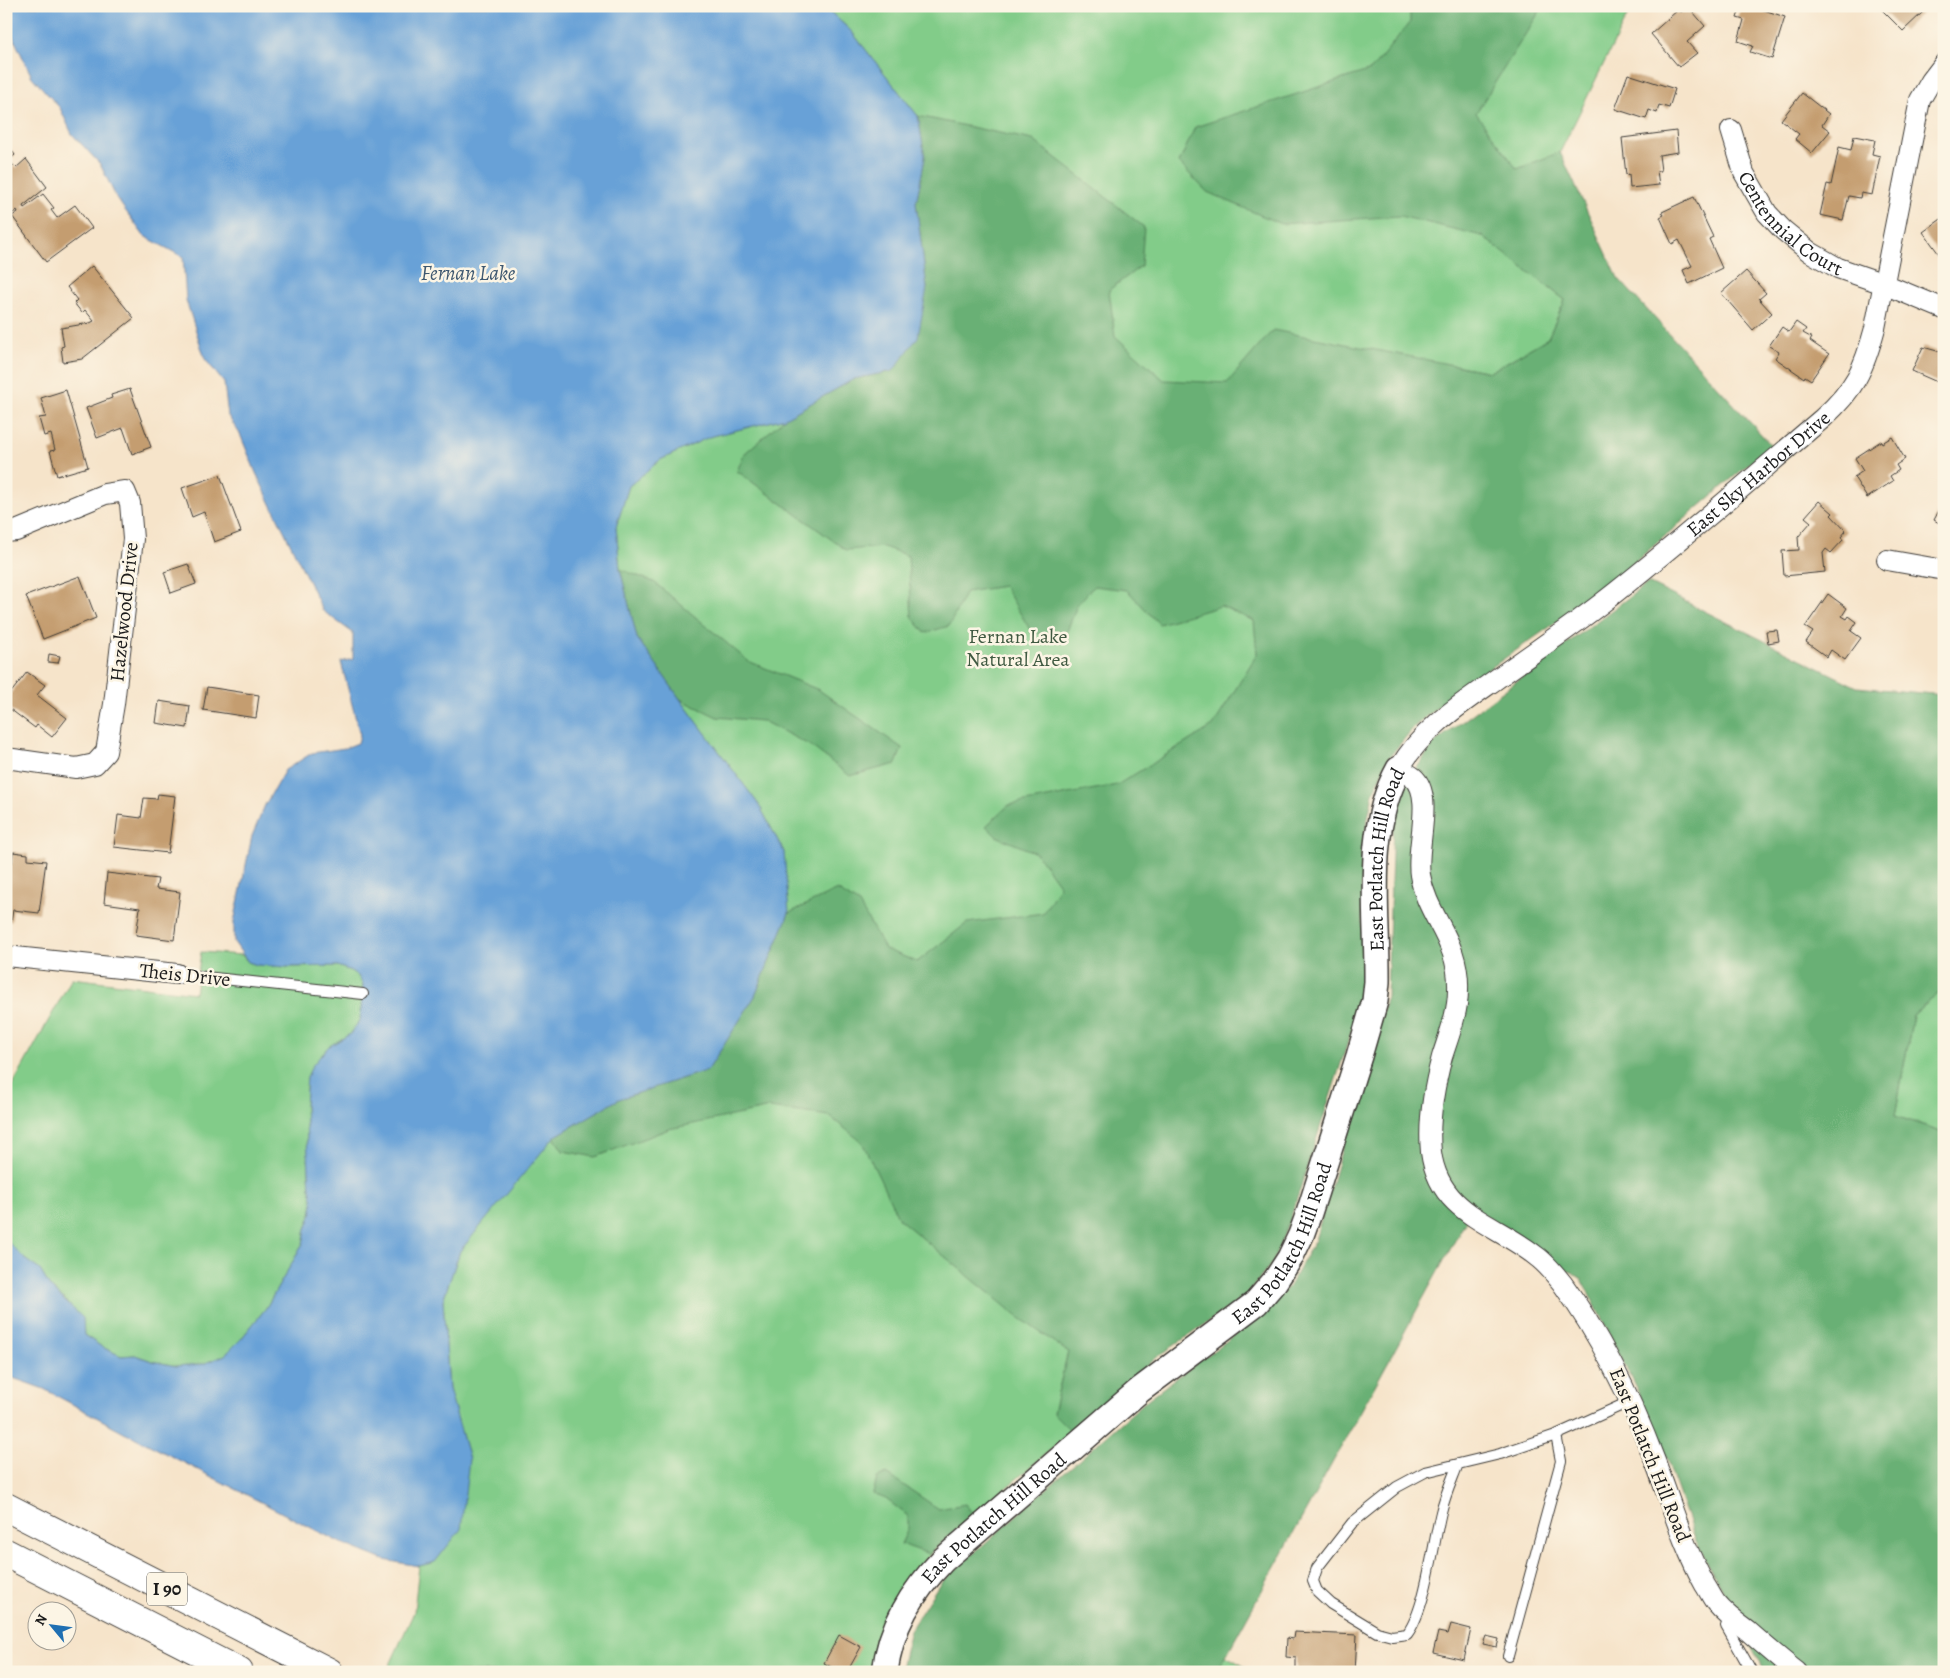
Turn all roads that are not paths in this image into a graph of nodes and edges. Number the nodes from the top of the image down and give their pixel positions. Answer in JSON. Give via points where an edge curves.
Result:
{"nodes":[{"id":1,"x":1944,"y":64,"type":"edge"},
{"id":2,"x":1731,"y":130,"type":"dead end"},
{"id":3,"x":1884,"y":284,"type":"junction"},
{"id":4,"x":1944,"y":309,"type":"edge"},
{"id":5,"x":6,"y":532,"type":"edge"},
{"id":6,"x":1887,"y":560,"type":"dead end"},
{"id":7,"x":1944,"y":570,"type":"edge"},
{"id":8,"x":6,"y":758,"type":"edge"},
{"id":9,"x":1398,"y":769,"type":"junction"},
{"id":10,"x":6,"y":956,"type":"edge"},
{"id":11,"x":177,"y":974,"type":"joint"},
{"id":12,"x":363,"y":994,"type":"dead end"},
{"id":13,"x":1631,"y":1401,"type":"junction"},
{"id":14,"x":1556,"y":1435,"type":"junction"},
{"id":15,"x":1458,"y":1464,"type":"junction"},
{"id":16,"x":6,"y":1488,"type":"edge"},
{"id":17,"x":6,"y":1506,"type":"edge"},
{"id":18,"x":6,"y":1553,"type":"edge"},
{"id":19,"x":6,"y":1568,"type":"edge"},
{"id":20,"x":78,"y":1589,"type":"junction"},
{"id":21,"x":187,"y":1599,"type":"junction"},
{"id":22,"x":1731,"y":1618,"type":"junction"},
{"id":23,"x":1508,"y":1656,"type":"dead end"},
{"id":24,"x":239,"y":1672,"type":"edge"},
{"id":25,"x":328,"y":1672,"type":"edge"},
{"id":26,"x":885,"y":1672,"type":"edge"},
{"id":27,"x":1752,"y":1672,"type":"edge"},
{"id":28,"x":1798,"y":1672,"type":"edge"}],
"edges":[{"from":1,"to":3,"type":"street","name":"East Sky Harbor Drive","via":[[1920,100]]},
{"from":2,"to":3,"type":"street","name":"Centennial Court","via":[[1744,173],[1767,213],[1783,230],[1810,252],[1838,268]]},
{"from":3,"to":4,"type":"street","name":"Centennial Court"},
{"from":3,"to":9,"type":"street","name":"East Sky Harbor Drive","via":[[1868,356],[1850,390],[1839,403],[1602,603],[1451,711],[1424,735]]},
{"from":5,"to":8,"type":"street","name":"Hazelwood Drive","via":[[16,531],[105,494],[125,491],[130,503],[133,539],[106,752],[95,764],[76,768]]},
{"from":6,"to":7,"type":"street"},
{"from":9,"to":13,"type":"street","name":"East Potlatch Hill Road","via":[[1413,777],[1420,789],[1423,808],[1418,858],[1420,875],[1424,890],[1454,950],[1457,968],[1458,1001],[1432,1109],[1433,1162],[1448,1194],[1458,1205],[1549,1267],[1605,1349]]},
{"from":9,"to":26,"type":"street","name":"East Potlatch Hill Road","via":[[1385,800],[1377,838],[1378,967],[1375,1000],[1306,1220],[1290,1258],[1256,1303],[1140,1390],[937,1565],[901,1614]]},
{"from":10,"to":11,"type":"street","name":"Theis Drive"},
{"from":11,"to":12,"type":"lane","name":"Theis Drive"},
{"from":13,"to":14,"type":"lane"},
{"from":13,"to":22,"type":"street","name":"East Potlatch Hill Road","via":[[1689,1552],[1715,1602]]},
{"from":14,"to":15,"type":"lane"},
{"from":14,"to":23,"type":"lane","via":[[1561,1461]]},
{"from":15,"to":15,"type":"lane","via":[[1425,1472],[1397,1487],[1352,1523],[1318,1568],[1313,1581],[1317,1591],[1331,1604],[1377,1632],[1392,1636],[1407,1634],[1422,1600],[1441,1509]]},
{"from":16,"to":21,"type":"highway"},
{"from":17,"to":21,"type":"highway","number":"I 90"},
{"from":18,"to":20,"type":"highway","number":"I 90"},
{"from":19,"to":20,"type":"highway","number":"I 90"},
{"from":20,"to":24,"type":"highway","number":"I 90"},
{"from":21,"to":25,"type":"highway","number":"I 90"},
{"from":22,"to":27,"type":"lane","via":[[1726,1626]]},
{"from":22,"to":28,"type":"street","name":"East Potlatch Hill Road"}]}
